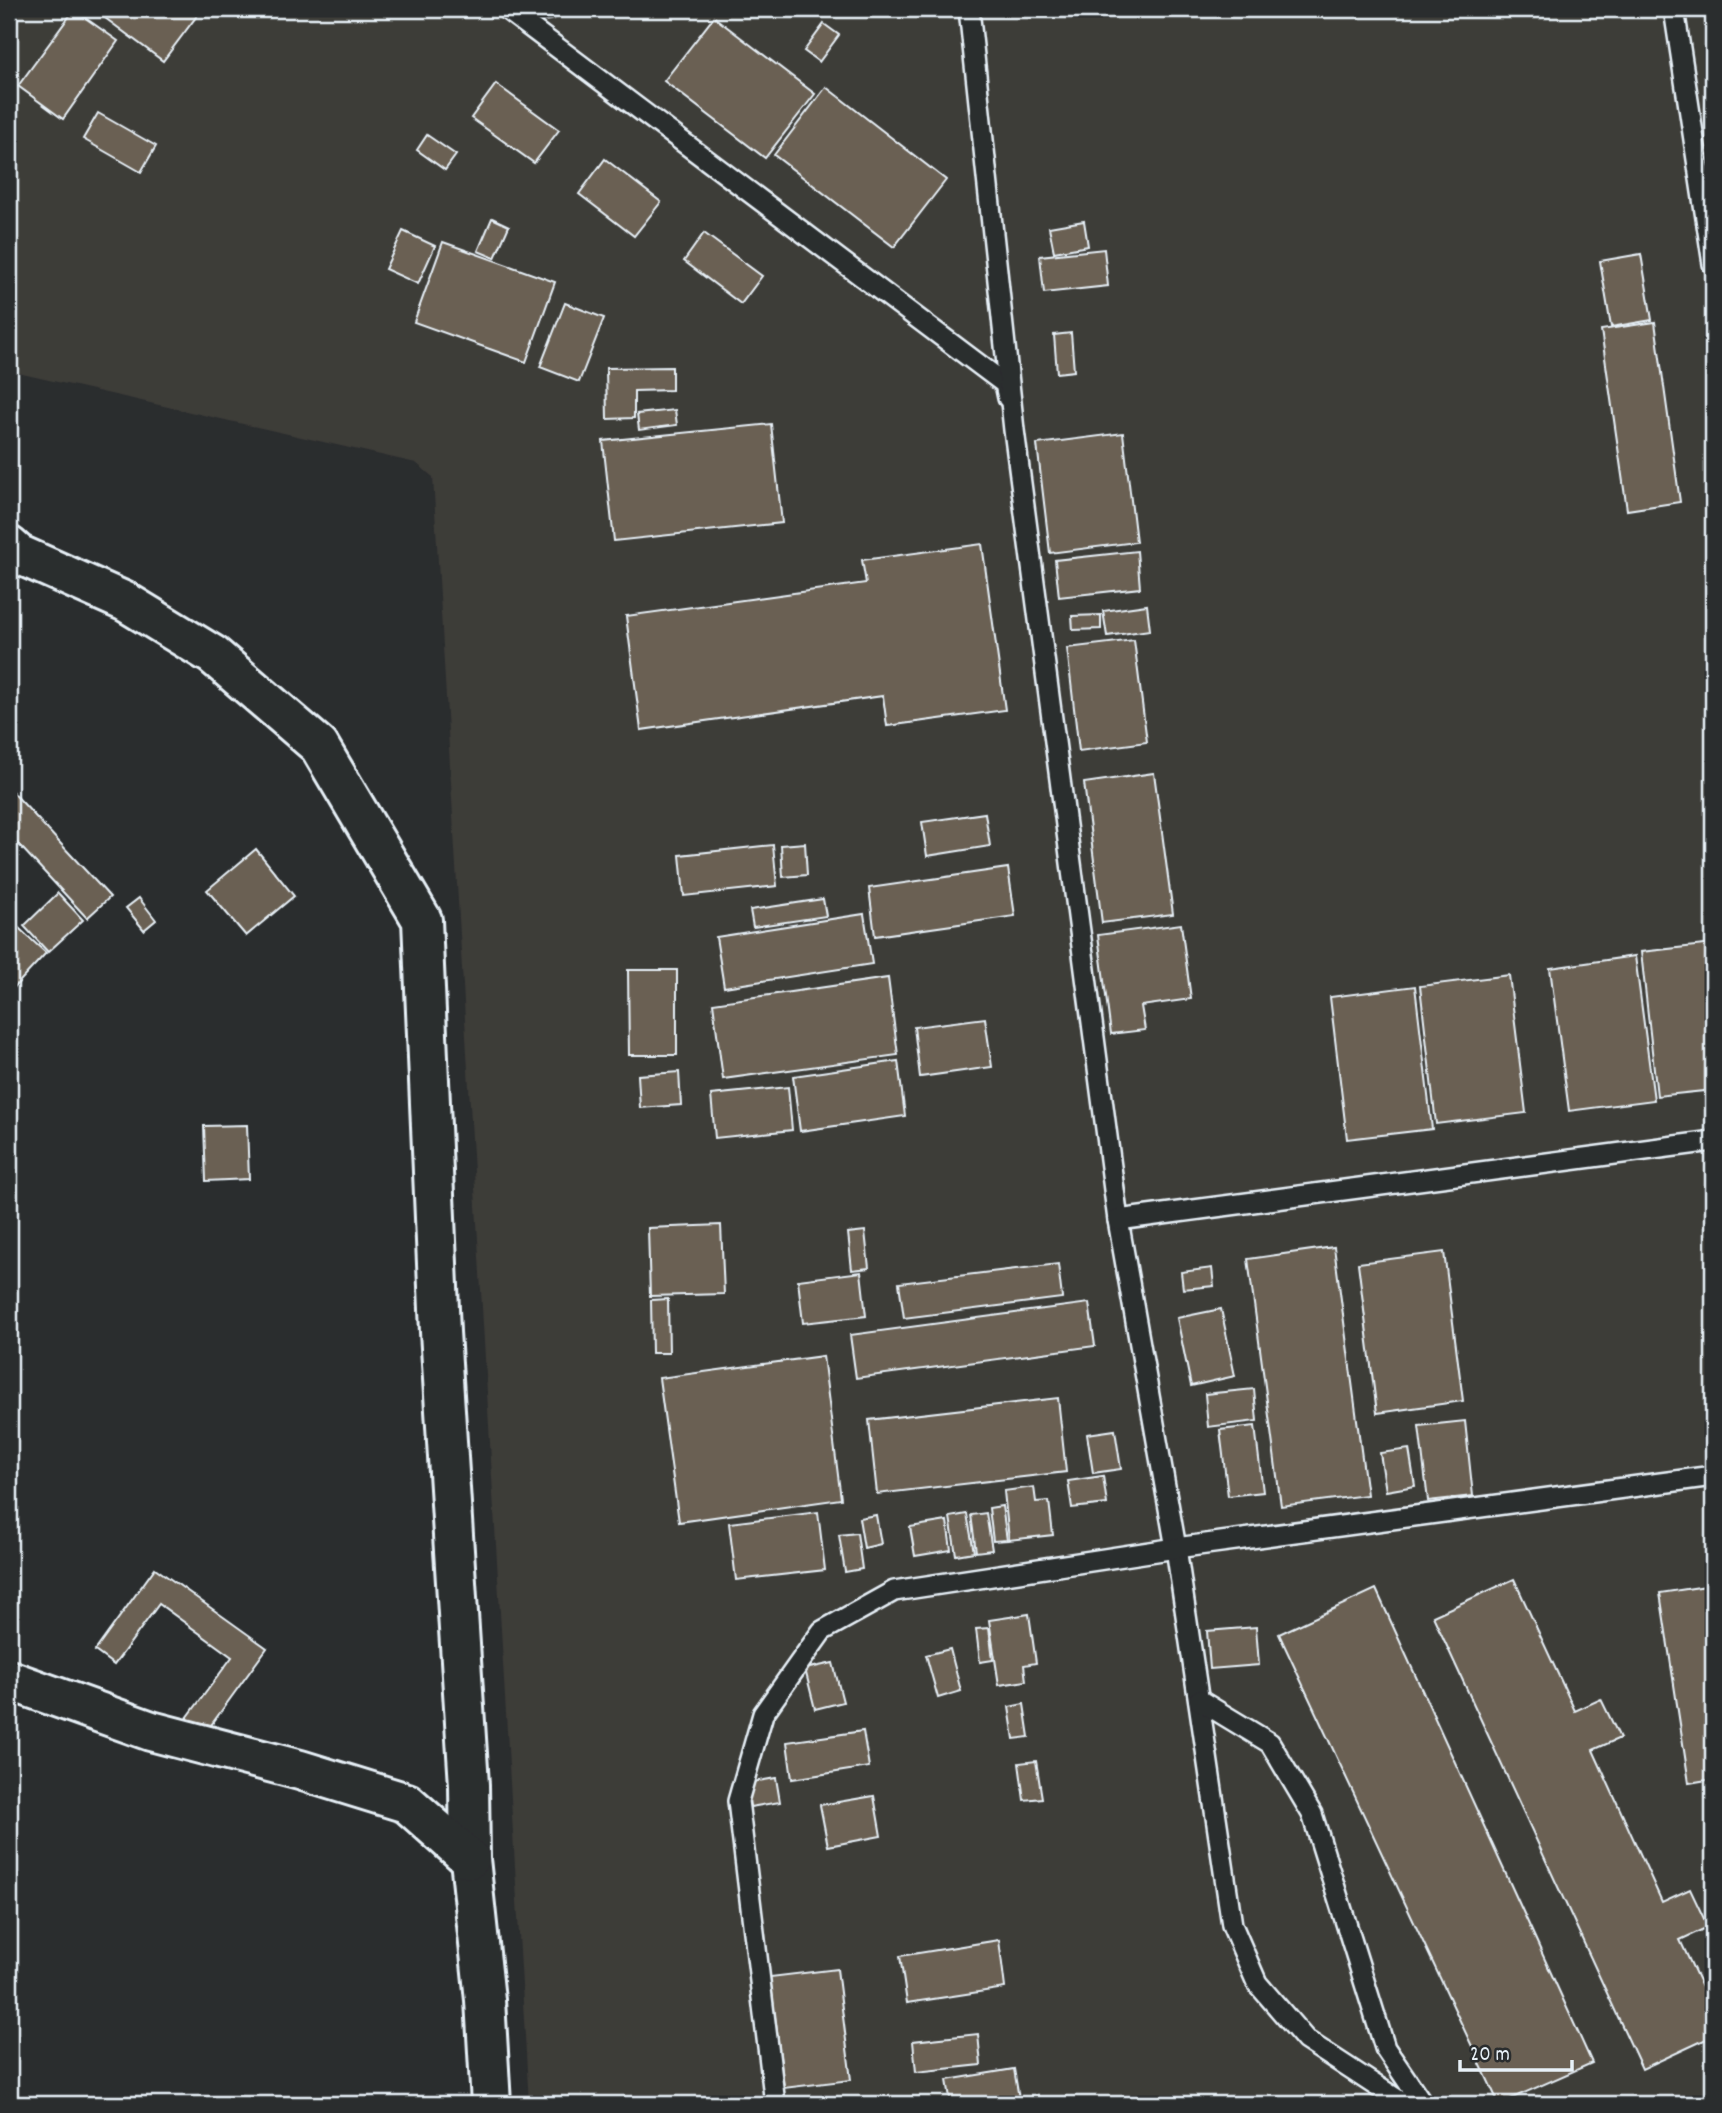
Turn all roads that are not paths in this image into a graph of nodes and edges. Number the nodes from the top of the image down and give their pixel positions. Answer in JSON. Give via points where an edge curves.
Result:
{"nodes":[{"id":1,"x":549,"y":9,"type":"edge"},
{"id":2,"x":969,"y":9,"type":"edge"},
{"id":3,"x":1674,"y":9,"type":"edge"},
{"id":4,"x":509,"y":11,"type":"edge"},
{"id":5,"x":1713,"y":264,"type":"edge"},
{"id":6,"x":1014,"y":430,"type":"junction"},
{"id":7,"x":9,"y":546,"type":"edge"},
{"id":8,"x":1713,"y":1141,"type":"edge"},
{"id":9,"x":1118,"y":1220,"type":"junction"},
{"id":10,"x":1713,"y":1476,"type":"edge"},
{"id":11,"x":1177,"y":1548,"type":"junction"},
{"id":12,"x":9,"y":1680,"type":"edge"},
{"id":13,"x":1199,"y":1700,"type":"junction"},
{"id":14,"x":470,"y":1859,"type":"junction"},
{"id":15,"x":491,"y":2104,"type":"edge"},
{"id":16,"x":775,"y":2104,"type":"edge"},
{"id":17,"x":1404,"y":2104,"type":"edge"},
{"id":18,"x":1423,"y":2104,"type":"edge"}],
"edges":[{"from":1,"to":4,"type":"lane"},
{"from":2,"to":6,"type":"lane"},
{"from":3,"to":5,"type":"lane"},
{"from":4,"to":6,"type":"lane","via":[[1005,384]]},
{"from":6,"to":9,"type":"lane"},
{"from":7,"to":14,"type":"street","via":[[126,602],[213,655],[319,746],[422,920]]},
{"from":8,"to":9,"type":"lane"},
{"from":9,"to":11,"type":"lane"},
{"from":10,"to":11,"type":"lane"},
{"from":11,"to":13,"type":"lane"},
{"from":11,"to":16,"type":"lane","via":[[894,1591],[822,1631],[763,1714],[738,1801]]},
{"from":12,"to":14,"type":"street","via":[[151,1731],[407,1803]]},
{"from":13,"to":17,"type":"lane","via":[[1232,1925],[1256,1983],[1306,2040]]},
{"from":13,"to":18,"type":"lane","via":[[1270,1744],[1312,1814],[1385,2048]]},
{"from":14,"to":15,"type":"street"}]}
